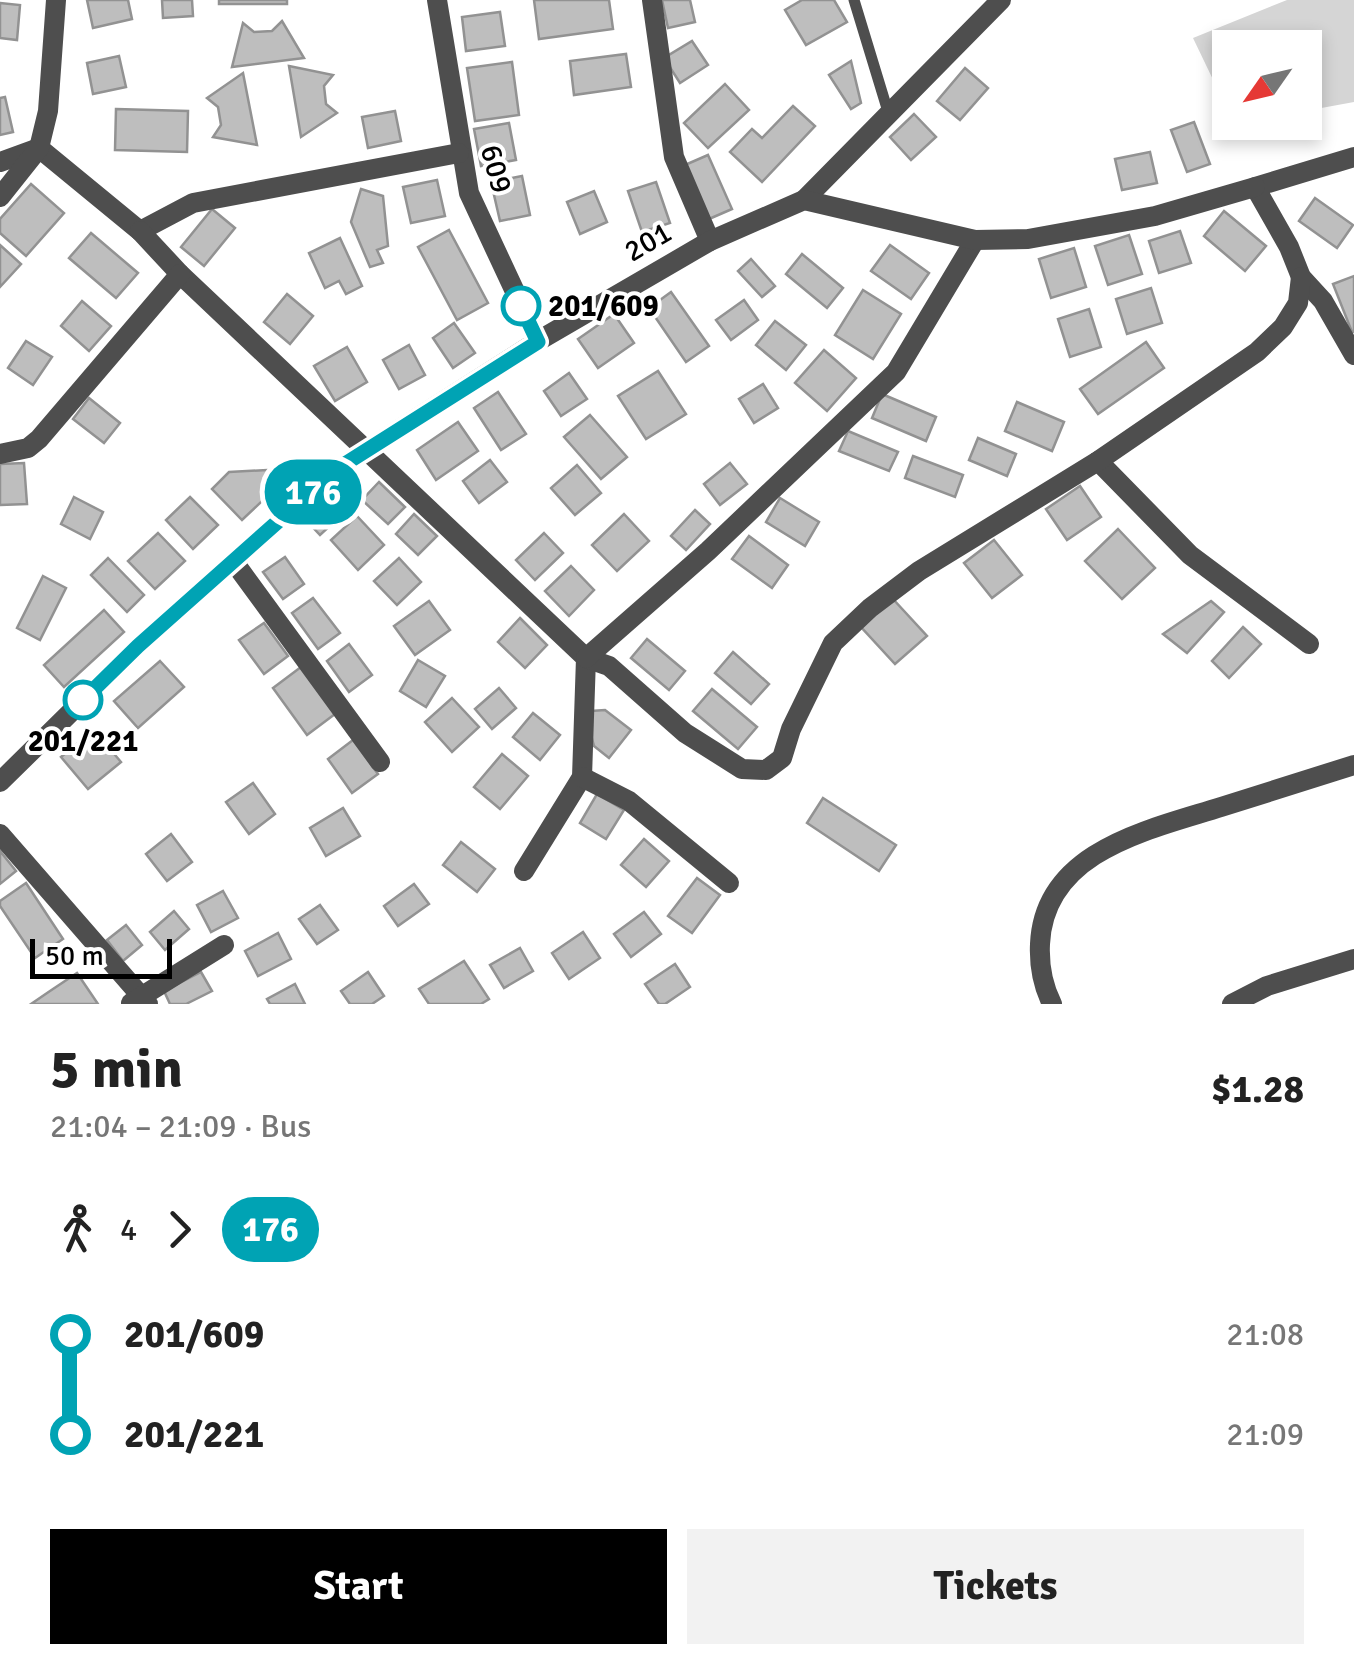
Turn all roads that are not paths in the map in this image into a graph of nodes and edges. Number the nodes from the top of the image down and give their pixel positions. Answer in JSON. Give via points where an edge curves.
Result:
{"nodes":[{"id":1,"x":56,"y":0,"type":"edge"},
{"id":2,"x":438,"y":0,"type":"edge"},
{"id":3,"x":652,"y":0,"type":"edge"},
{"id":4,"x":854,"y":0,"type":"edge"},
{"id":5,"x":1001,"y":0,"type":"edge"},
{"id":6,"x":889,"y":115,"type":"junction"},
{"id":7,"x":39,"y":148,"type":"junction"},
{"id":8,"x":459,"y":153,"type":"junction"},
{"id":9,"x":1354,"y":157,"type":"edge"},
{"id":10,"x":0,"y":162,"type":"edge"},
{"id":11,"x":1255,"y":187,"type":"junction"},
{"id":12,"x":0,"y":197,"type":"edge"},
{"id":13,"x":804,"y":200,"type":"junction"},
{"id":14,"x":140,"y":231,"type":"junction"},
{"id":15,"x":710,"y":240,"type":"junction"},
{"id":16,"x":975,"y":240,"type":"junction"},
{"id":17,"x":180,"y":274,"type":"junction"},
{"id":18,"x":1302,"y":277,"type":"junction"},
{"id":19,"x":538,"y":342,"type":"junction"},
{"id":20,"x":1354,"y":355,"type":"edge"},
{"id":21,"x":364,"y":450,"type":"junction"},
{"id":22,"x":0,"y":454,"type":"edge"},
{"id":23,"x":1098,"y":461,"type":"junction"},
{"id":24,"x":234,"y":562,"type":"junction"},
{"id":25,"x":1309,"y":644,"type":"dead end"},
{"id":26,"x":586,"y":658,"type":"junction"},
{"id":27,"x":380,"y":762,"type":"dead end"},
{"id":28,"x":1354,"y":765,"type":"edge"},
{"id":29,"x":582,"y":776,"type":"junction"},
{"id":30,"x":0,"y":782,"type":"edge"},
{"id":31,"x":0,"y":834,"type":"edge"},
{"id":32,"x":524,"y":871,"type":"dead end"},
{"id":33,"x":729,"y":883,"type":"dead end"},
{"id":34,"x":224,"y":946,"type":"dead end"},
{"id":35,"x":1354,"y":959,"type":"edge"},
{"id":36,"x":139,"y":1001,"type":"edge"},
{"id":37,"x":1052,"y":1004,"type":"edge"},
{"id":38,"x":1232,"y":1004,"type":"edge"}],
"edges":[{"from":1,"to":7,"type":"street"},
{"from":2,"to":8,"type":"street","name":"609"},
{"from":3,"to":15,"type":"street","via":[[674,158]]},
{"from":4,"to":6,"type":"lane"},
{"from":5,"to":6,"type":"street"},
{"from":6,"to":13,"type":"street"},
{"from":7,"to":10,"type":"street"},
{"from":7,"to":12,"type":"street"},
{"from":7,"to":14,"type":"street"},
{"from":8,"to":14,"type":"street","via":[[192,203]]},
{"from":8,"to":19,"type":"street","name":"609","via":[[486,237]]},
{"from":9,"to":11,"type":"street"},
{"from":11,"to":16,"type":"street","via":[[1155,216],[1028,239]]},
{"from":11,"to":18,"type":"street"},
{"from":13,"to":15,"type":"street","name":"201"},
{"from":13,"to":16,"type":"street"},
{"from":14,"to":17,"type":"street"},
{"from":15,"to":19,"type":"street","name":"201"},
{"from":16,"to":26,"type":"street","via":[[896,372]]},
{"from":17,"to":21,"type":"street"},
{"from":17,"to":22,"type":"street","via":[[38,438],[28,448]]},
{"from":18,"to":20,"type":"street"},
{"from":18,"to":23,"type":"street","via":[[1298,303],[1256,352]]},
{"from":19,"to":21,"type":"street","name":"201"},
{"from":21,"to":24,"type":"street","name":"201"},
{"from":21,"to":26,"type":"street"},
{"from":23,"to":25,"type":"street","via":[[1190,555]]},
{"from":23,"to":26,"type":"street","via":[[918,571],[870,608],[833,643],[782,758],[766,770],[742,769],[685,733],[609,666]]},
{"from":24,"to":27,"type":"street"},
{"from":24,"to":30,"type":"street","name":"201"},
{"from":26,"to":29,"type":"street"},
{"from":28,"to":37,"type":"street","via":[[1125,837],[1089,858],[1056,887],[1041,922],[1039,956]]},
{"from":29,"to":32,"type":"street"},
{"from":29,"to":33,"type":"street","via":[[630,800]]},
{"from":31,"to":36,"type":"street"},
{"from":34,"to":36,"type":"street"},
{"from":35,"to":38,"type":"street"}]}
